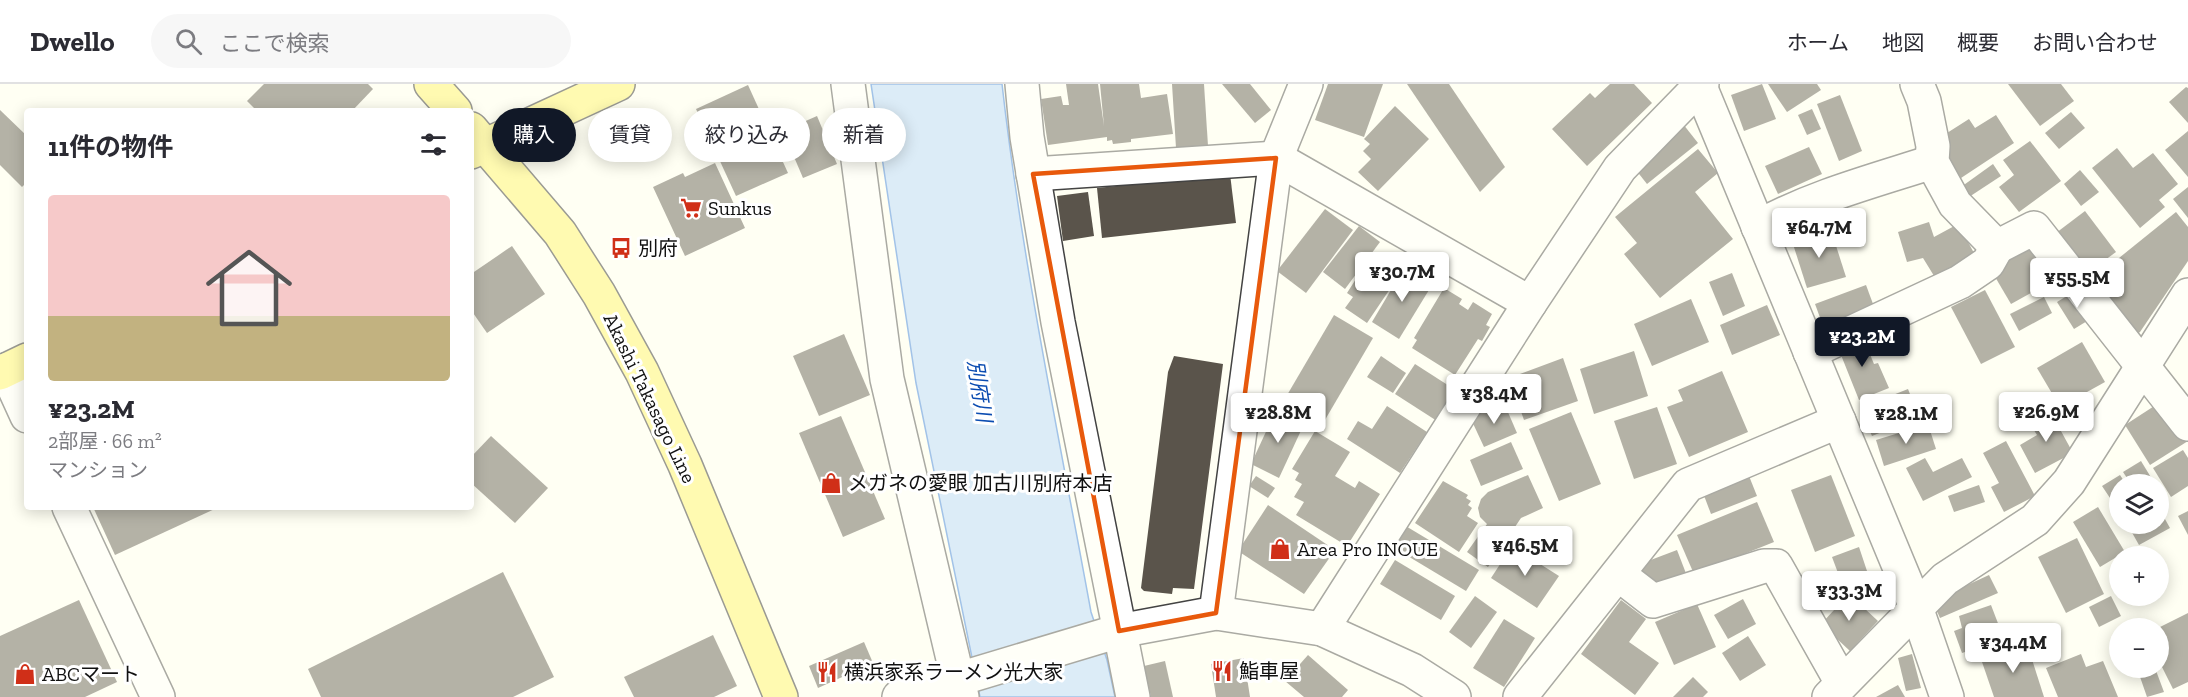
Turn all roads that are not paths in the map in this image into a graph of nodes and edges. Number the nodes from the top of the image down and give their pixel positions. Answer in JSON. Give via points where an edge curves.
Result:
{"nodes":[{"id":1,"x":431,"y":84,"type":"edge"},
{"id":2,"x":618,"y":84,"type":"edge"},
{"id":3,"x":848,"y":84,"type":"edge"},
{"id":4,"x":1022,"y":84,"type":"edge"},
{"id":5,"x":1306,"y":84,"type":"edge"},
{"id":6,"x":1917,"y":84,"type":"edge"},
{"id":7,"x":1700,"y":85,"type":"edge"},
{"id":8,"x":452,"y":108,"type":"edge"},
{"id":9,"x":476,"y":142,"type":"edge"},
{"id":10,"x":1276,"y":158,"type":"junction"},
{"id":11,"x":1932,"y":162,"type":"junction"},
{"id":12,"x":1033,"y":174,"type":"junction"},
{"id":13,"x":1758,"y":228,"type":"junction"},
{"id":14,"x":1996,"y":247,"type":"junction"},
{"id":15,"x":2188,"y":294,"type":"edge"},
{"id":16,"x":1530,"y":303,"type":"junction"},
{"id":17,"x":1810,"y":352,"type":"junction"},
{"id":18,"x":2143,"y":366,"type":"junction"},
{"id":19,"x":11,"y":368,"type":"edge"},
{"id":20,"x":24,"y":407,"type":"edge"},
{"id":21,"x":1839,"y":421,"type":"junction"},
{"id":22,"x":2188,"y":424,"type":"edge"},
{"id":23,"x":70,"y":510,"type":"edge"},
{"id":24,"x":1618,"y":574,"type":"junction"},
{"id":25,"x":1916,"y":607,"type":"junction"},
{"id":26,"x":1216,"y":613,"type":"junction"},
{"id":27,"x":1322,"y":628,"type":"junction"},
{"id":28,"x":1119,"y":631,"type":"junction"},
{"id":29,"x":960,"y":688,"type":"edge"},
{"id":30,"x":1835,"y":690,"type":"edge"},
{"id":31,"x":158,"y":697,"type":"edge"},
{"id":32,"x":781,"y":697,"type":"edge"},
{"id":33,"x":899,"y":697,"type":"edge"},
{"id":34,"x":1133,"y":697,"type":"edge"},
{"id":35,"x":1454,"y":697,"type":"edge"},
{"id":36,"x":1520,"y":697,"type":"edge"},
{"id":37,"x":1947,"y":697,"type":"edge"}],
"edges":[{"from":1,"to":8,"type":"main road"},
{"from":2,"to":9,"type":"main road"},
{"from":3,"to":29,"type":"street","via":[[887,379]]},
{"from":4,"to":12,"type":"street"},
{"from":5,"to":10,"type":"street"},
{"from":6,"to":11,"type":"street","via":[[1931,135]]},
{"from":7,"to":13,"type":"street"},
{"from":7,"to":16,"type":"street","via":[[1620,168]]},
{"from":9,"to":32,"type":"main road","name":"Akashi Takasago Line","via":[[560,233],[600,294],[685,465]]},
{"from":10,"to":12,"type":"street"},
{"from":10,"to":16,"type":"street"},
{"from":10,"to":26,"type":"street"},
{"from":11,"to":13,"type":"street","via":[[1795,208]]},
{"from":11,"to":14,"type":"street","via":[[1955,204]]},
{"from":12,"to":28,"type":"street"},
{"from":13,"to":17,"type":"street"},
{"from":14,"to":17,"type":"street","via":[[1988,263],[1960,282]]},
{"from":14,"to":18,"type":"street","via":[[2034,228]]},
{"from":15,"to":18,"type":"street"},
{"from":16,"to":27,"type":"street"},
{"from":17,"to":21,"type":"street"},
{"from":18,"to":22,"type":"street"},
{"from":18,"to":25,"type":"street","via":[[2069,482],[2035,520],[1945,579]]},
{"from":19,"to":20,"type":"street"},
{"from":21,"to":24,"type":"street","via":[[1688,485]]},
{"from":21,"to":25,"type":"street"},
{"from":23,"to":31,"type":"street"},
{"from":24,"to":30,"type":"street","via":[[1653,601],[1764,566],[1776,566]]},
{"from":24,"to":36,"type":"street"},
{"from":25,"to":30,"type":"street"},
{"from":25,"to":37,"type":"street"},
{"from":26,"to":27,"type":"street"},
{"from":26,"to":28,"type":"street"},
{"from":27,"to":35,"type":"street","via":[[1412,670]]},
{"from":28,"to":29,"type":"street"},
{"from":28,"to":34,"type":"street"},
{"from":29,"to":33,"type":"street"}]}
